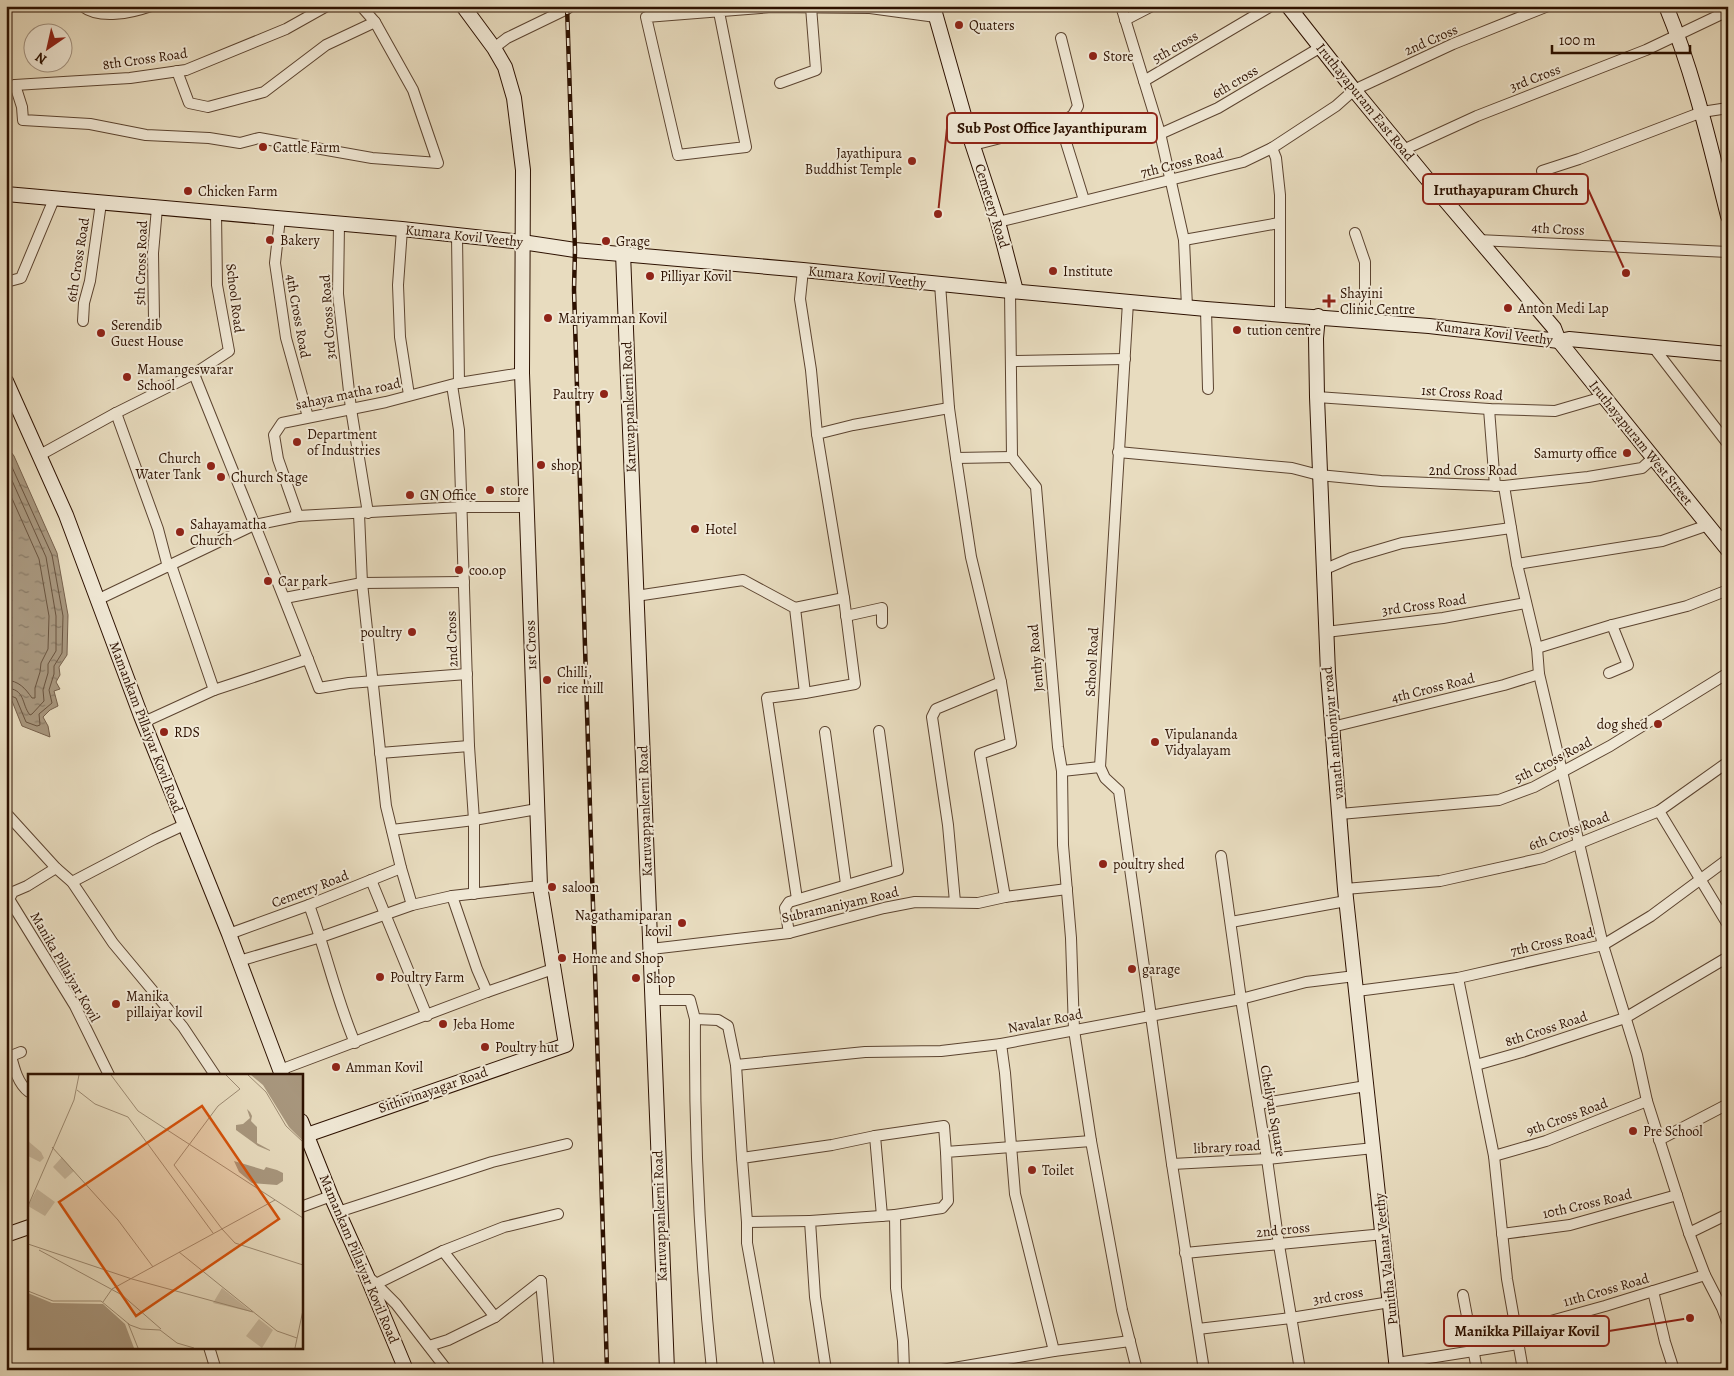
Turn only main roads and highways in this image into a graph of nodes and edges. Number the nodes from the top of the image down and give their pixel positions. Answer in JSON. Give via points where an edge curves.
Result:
{"nodes":[{"id":1,"x":463,"y":6,"type":"edge"},
{"id":2,"x":1666,"y":6,"type":"edge"},
{"id":3,"x":1295,"y":8,"type":"edge"},
{"id":4,"x":934,"y":11,"type":"edge"},
{"id":5,"x":6,"y":194,"type":"edge"},
{"id":6,"x":1728,"y":216,"type":"edge"},
{"id":7,"x":522,"y":242,"type":"junction"},
{"id":8,"x":623,"y":253,"type":"junction"},
{"id":9,"x":1013,"y":291,"type":"junction"},
{"id":10,"x":1318,"y":316,"type":"junction"},
{"id":11,"x":1558,"y":338,"type":"junction"},
{"id":12,"x":1728,"y":354,"type":"edge"},
{"id":13,"x":6,"y":381,"type":"edge"},
{"id":14,"x":1728,"y":550,"type":"edge"},
{"id":15,"x":566,"y":1045,"type":"joint"},
{"id":16,"x":281,"y":1072,"type":"edge"},
{"id":17,"x":304,"y":1136,"type":"edge"},
{"id":18,"x":1374,"y":1148,"type":"joint"},
{"id":19,"x":28,"y":1227,"type":"edge"},
{"id":20,"x":6,"y":1235,"type":"edge"},
{"id":21,"x":1397,"y":1367,"type":"edge"},
{"id":22,"x":406,"y":1370,"type":"edge"},
{"id":23,"x":667,"y":1370,"type":"edge"}],
"edges":[{"from":1,"to":7,"type":"main road","name":"1st Cross","via":[[505,66],[514,98],[523,170]]},
{"from":2,"to":6,"type":"main road","via":[[1702,112]]},
{"from":3,"to":11,"type":"main road","name":"Iruthayapuram East Road","via":[[1354,90],[1554,328]]},
{"from":4,"to":9,"type":"main road","name":"Cemetery Road","via":[[998,222]]},
{"from":5,"to":7,"type":"main road","name":"Kumara Kovil Veethy"},
{"from":7,"to":8,"type":"main road","name":"Kumara Kovil Veethy"},
{"from":7,"to":15,"type":"main road","name":"1st Cross","via":[[522,372],[540,886]]},
{"from":8,"to":9,"type":"main road","name":"Kumara Kovil Veethy"},
{"from":8,"to":23,"type":"main road","name":"Karuvappankerni Road"},
{"from":9,"to":10,"type":"main road","name":"Kumara Kovil Veethy"},
{"from":10,"to":11,"type":"main road","name":"Kumara Kovil Veethy"},
{"from":10,"to":18,"type":"main road","name":"vanath anthoniyar road","via":[[1316,397],[1332,727],[1346,895]]},
{"from":11,"to":12,"type":"main road","name":"Kumara Kovil Veethy"},
{"from":11,"to":14,"type":"main road","name":"Iruthayapuram West Street"},
{"from":13,"to":16,"type":"main road","name":"Mamankam Pillaiyar Kovil Road","via":[[66,515],[96,600]]},
{"from":15,"to":17,"type":"main road","name":"Sithivinayagar Road"},
{"from":17,"to":22,"type":"main road","name":"Mamankam Pillaiyar Kovil Road","via":[[371,1279]]},
{"from":18,"to":21,"type":"main road","name":"Punitha Valanar Veethy"},
{"from":19,"to":20,"type":"main road"}]}
